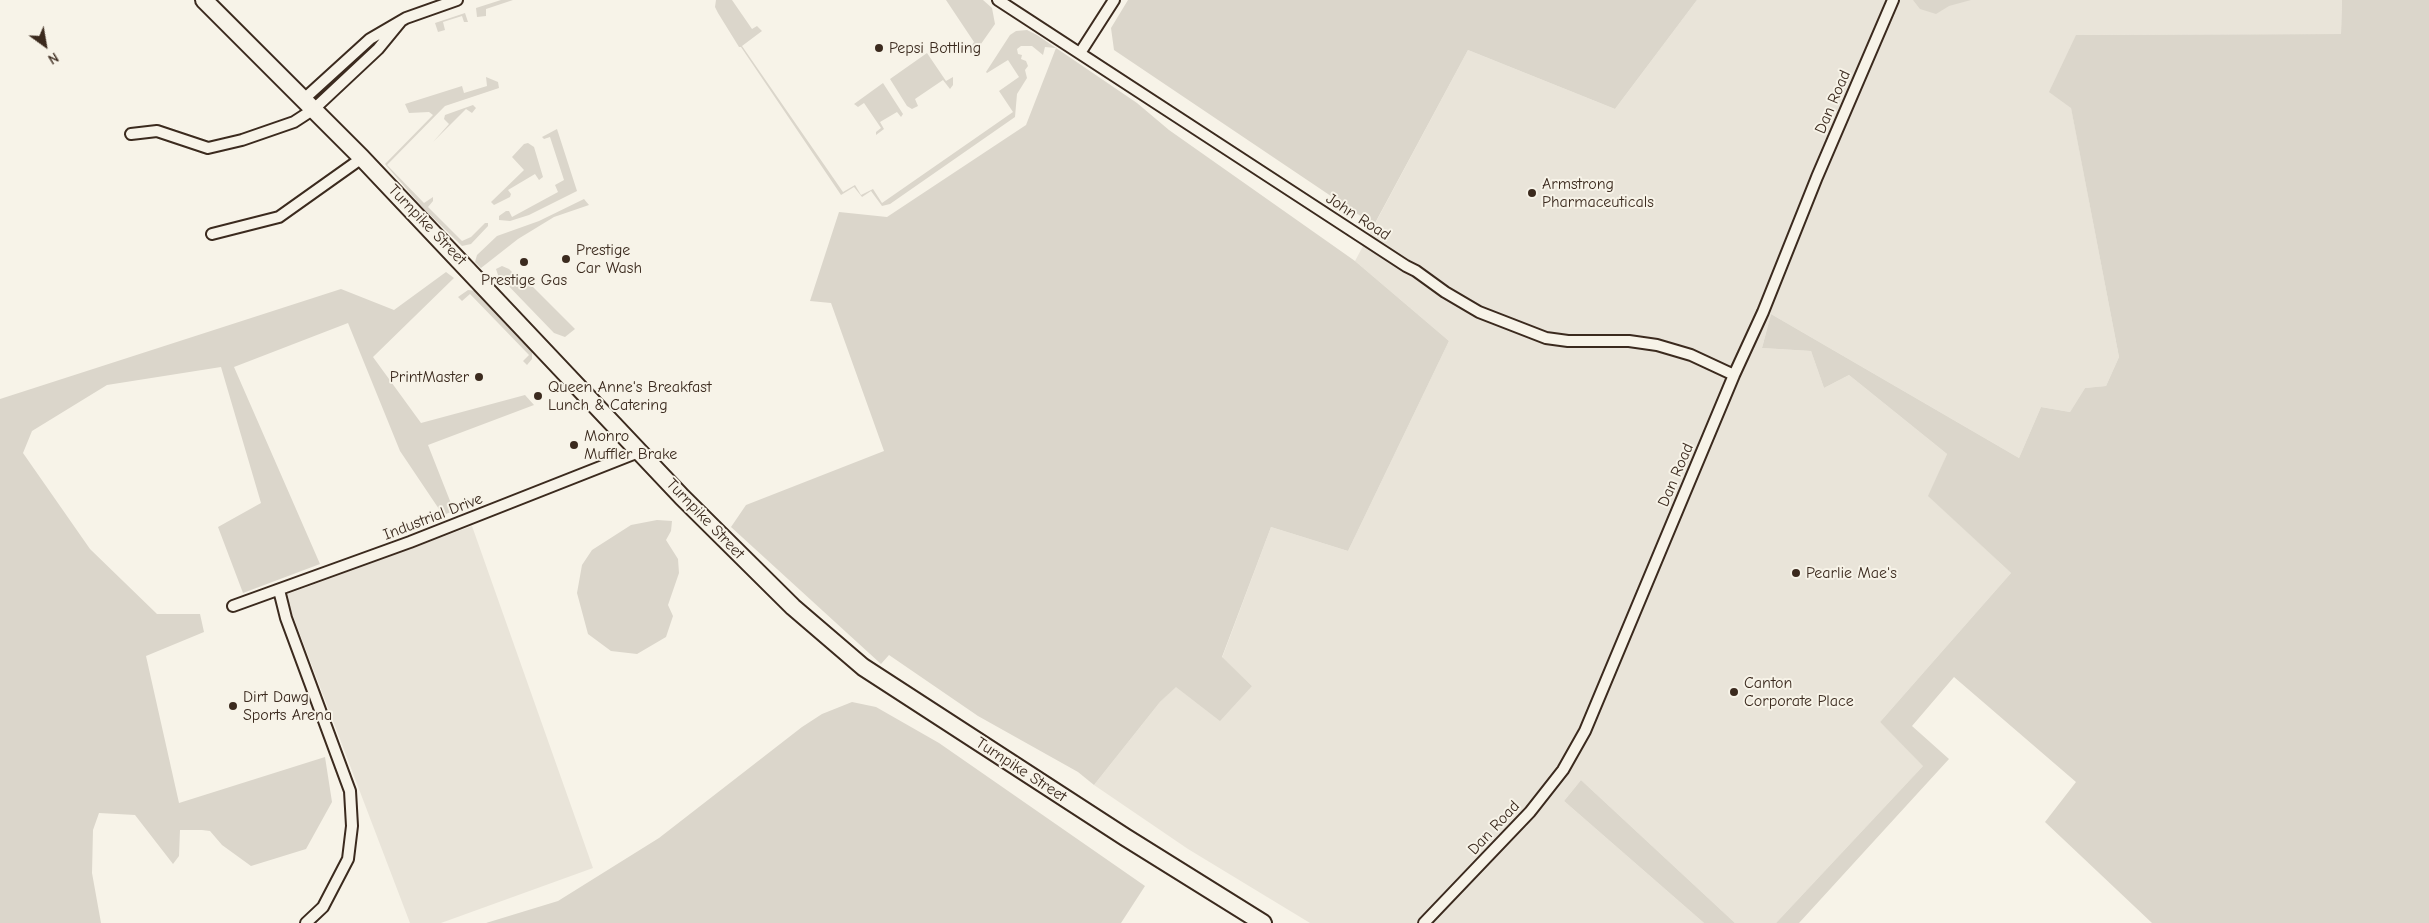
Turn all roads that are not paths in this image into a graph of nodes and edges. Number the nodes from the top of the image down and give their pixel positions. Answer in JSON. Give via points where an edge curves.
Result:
{"nodes":[{"id":1,"x":204,"y":0,"type":"edge"},
{"id":2,"x":457,"y":0,"type":"edge"},
{"id":3,"x":998,"y":0,"type":"edge"},
{"id":4,"x":1114,"y":0,"type":"edge"},
{"id":5,"x":1893,"y":0,"type":"edge"},
{"id":6,"x":1080,"y":53,"type":"junction"},
{"id":7,"x":309,"y":104,"type":"junction"},
{"id":8,"x":131,"y":134,"type":"dead end"},
{"id":9,"x":362,"y":158,"type":"junction"},
{"id":10,"x":212,"y":234,"type":"dead end"},
{"id":11,"x":1734,"y":375,"type":"junction"},
{"id":12,"x":642,"y":451,"type":"junction"},
{"id":13,"x":279,"y":590,"type":"junction"},
{"id":14,"x":232,"y":606,"type":"dead end"},
{"id":15,"x":306,"y":923,"type":"edge"},
{"id":16,"x":1263,"y":923,"type":"edge"},
{"id":17,"x":1424,"y":923,"type":"edge"}],
"edges":[{"from":1,"to":7,"type":"main road","name":"Turnpike Street"},
{"from":2,"to":7,"type":"street","via":[[401,22],[363,44]]},
{"from":3,"to":6,"type":"street","name":"John Road"},
{"from":4,"to":6,"type":"street"},
{"from":5,"to":11,"type":"street","name":"Dan Road"},
{"from":6,"to":11,"type":"street","name":"John Road","via":[[1479,312],[1546,338],[1657,345],[1691,355]]},
{"from":7,"to":8,"type":"street","via":[[294,122],[208,148],[157,131]]},
{"from":7,"to":9,"type":"main road","name":"Turnpike Street"},
{"from":9,"to":10,"type":"street","via":[[279,217]]},
{"from":9,"to":12,"type":"main road","name":"Turnpike Street"},
{"from":11,"to":17,"type":"street","name":"Dan Road","via":[[1585,731],[1563,770],[1530,812]]},
{"from":12,"to":13,"type":"street","name":"Industrial Drive","via":[[524,499]]},
{"from":12,"to":16,"type":"main road","name":"Turnpike Street","via":[[708,523],[793,607],[864,667]]},
{"from":13,"to":14,"type":"street","name":"Industrial Drive"},
{"from":13,"to":15,"type":"street","via":[[286,618],[350,791],[352,826],[348,859],[323,907]]}]}
